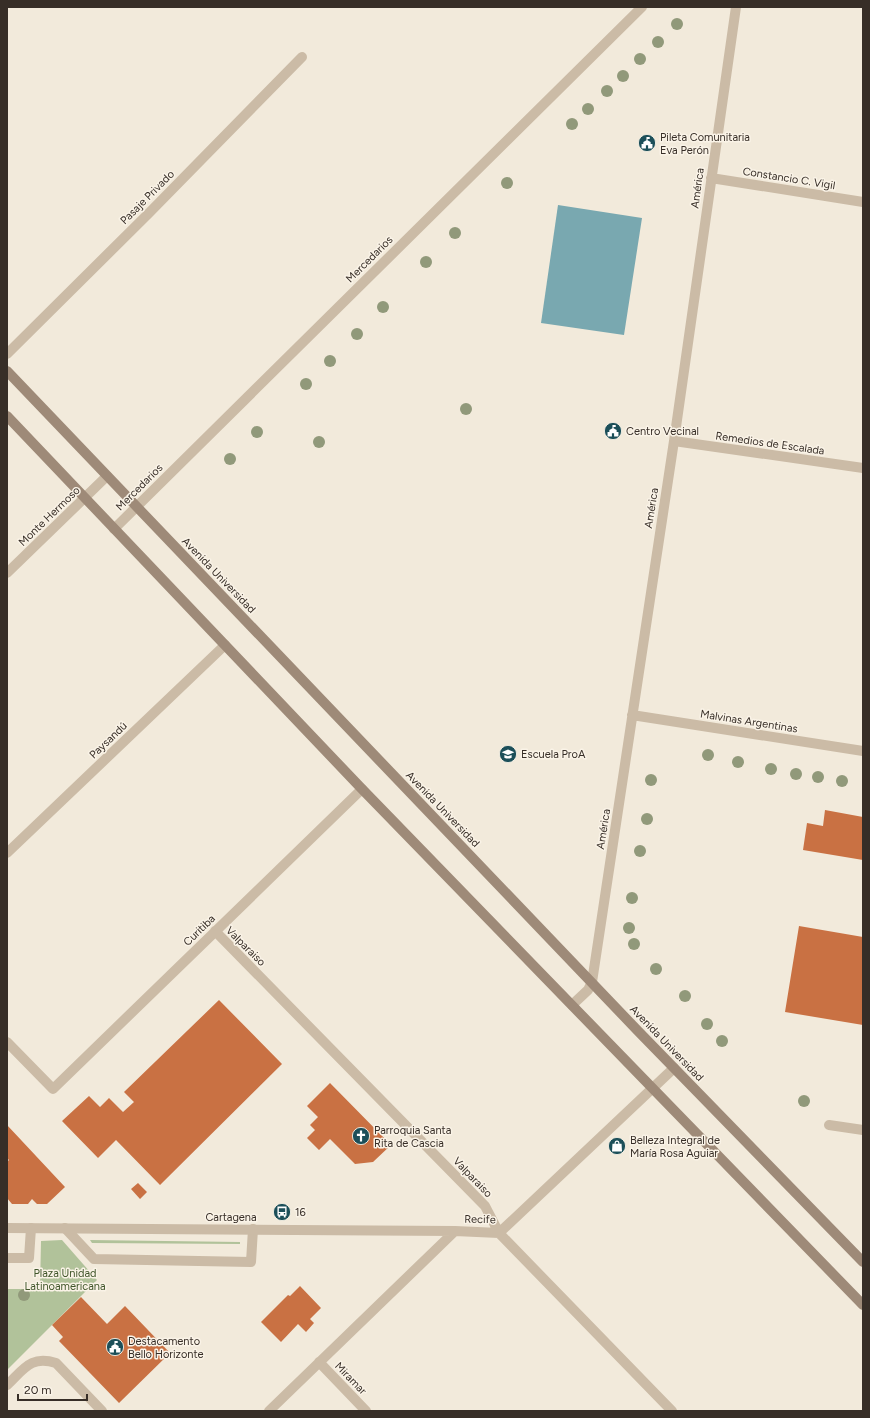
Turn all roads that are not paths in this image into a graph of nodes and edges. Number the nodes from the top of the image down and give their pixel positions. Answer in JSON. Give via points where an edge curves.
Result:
{"nodes":[{"id":1,"x":642,"y":7,"type":"edge"},
{"id":2,"x":736,"y":7,"type":"edge"},
{"id":3,"x":302,"y":57,"type":"dead end"},
{"id":4,"x":711,"y":178,"type":"junction"},
{"id":5,"x":863,"y":202,"type":"edge"},
{"id":6,"x":7,"y":354,"type":"edge"},
{"id":7,"x":7,"y":371,"type":"edge"},
{"id":8,"x":7,"y":416,"type":"edge"},
{"id":9,"x":674,"y":441,"type":"junction"},
{"id":10,"x":863,"y":468,"type":"edge"},
{"id":11,"x":107,"y":476,"type":"junction"},
{"id":12,"x":84,"y":498,"type":"junction"},
{"id":13,"x":136,"y":506,"type":"junction"},
{"id":14,"x":114,"y":529,"type":"junction"},
{"id":15,"x":7,"y":573,"type":"edge"},
{"id":16,"x":225,"y":645,"type":"junction"},
{"id":17,"x":632,"y":715,"type":"junction"},
{"id":18,"x":863,"y":751,"type":"edge"},
{"id":19,"x":362,"y":789,"type":"junction"},
{"id":20,"x":7,"y":853,"type":"edge"},
{"id":21,"x":215,"y":932,"type":"junction"},
{"id":22,"x":592,"y":982,"type":"junction"},
{"id":23,"x":572,"y":1005,"type":"junction"},
{"id":24,"x":7,"y":1042,"type":"edge"},
{"id":25,"x":674,"y":1068,"type":"junction"},
{"id":26,"x":652,"y":1088,"type":"junction"},
{"id":27,"x":829,"y":1125,"type":"dead end"},
{"id":28,"x":863,"y":1130,"type":"edge"},
{"id":29,"x":7,"y":1228,"type":"edge"},
{"id":30,"x":31,"y":1228,"type":"junction"},
{"id":31,"x":66,"y":1228,"type":"junction"},
{"id":32,"x":253,"y":1229,"type":"junction"},
{"id":33,"x":455,"y":1231,"type":"junction"},
{"id":34,"x":499,"y":1233,"type":"junction"},
{"id":35,"x":7,"y":1258,"type":"edge"},
{"id":36,"x":863,"y":1262,"type":"edge"},
{"id":37,"x":863,"y":1305,"type":"edge"},
{"id":38,"x":319,"y":1362,"type":"junction"},
{"id":39,"x":7,"y":1385,"type":"edge"},
{"id":40,"x":102,"y":1411,"type":"edge"},
{"id":41,"x":269,"y":1411,"type":"edge"},
{"id":42,"x":366,"y":1411,"type":"edge"},
{"id":43,"x":672,"y":1411,"type":"edge"}],
"edges":[{"from":1,"to":13,"type":"street","name":"Mercedarios"},
{"from":2,"to":4,"type":"street","name":"América"},
{"from":3,"to":6,"type":"street","name":"Pasaje Privado"},
{"from":4,"to":5,"type":"street","name":"Constancio C. Vigil"},
{"from":4,"to":9,"type":"street","name":"América"},
{"from":7,"to":11,"type":"main road","name":"Avenida Universidad"},
{"from":8,"to":12,"type":"main road"},
{"from":9,"to":10,"type":"street","name":"Remedios de Escalada"},
{"from":9,"to":17,"type":"street","name":"América"},
{"from":11,"to":12,"type":"street","name":"Monte Hermoso"},
{"from":11,"to":13,"type":"main road","name":"Avenida Universidad"},
{"from":12,"to":14,"type":"main road"},
{"from":12,"to":15,"type":"street","name":"Monte Hermoso"},
{"from":13,"to":14,"type":"street","name":"Mercedarios"},
{"from":13,"to":22,"type":"main road","name":"Avenida Universidad"},
{"from":14,"to":16,"type":"main road"},
{"from":16,"to":19,"type":"main road"},
{"from":16,"to":20,"type":"street","name":"Paysandú"},
{"from":17,"to":18,"type":"street","name":"Malvinas Argentinas"},
{"from":17,"to":22,"type":"street","name":"América"},
{"from":19,"to":21,"type":"street","name":"Curitiba"},
{"from":19,"to":23,"type":"main road"},
{"from":21,"to":24,"type":"street","name":"Curitiba","via":[[53,1089]]},
{"from":21,"to":34,"type":"street","name":"Valparaiso","via":[[485,1206]]},
{"from":22,"to":23,"type":"street","name":"América","via":[[588,990]]},
{"from":22,"to":25,"type":"main road","name":"Avenida Universidad"},
{"from":23,"to":26,"type":"main road"},
{"from":25,"to":26,"type":"street","name":"Recife"},
{"from":25,"to":36,"type":"main road","name":"Avenida Universidad"},
{"from":26,"to":34,"type":"street","name":"Recife"},
{"from":26,"to":37,"type":"main road"},
{"from":27,"to":28,"type":"street"},
{"from":29,"to":30,"type":"street","name":"Cartagena"},
{"from":30,"to":31,"type":"street","name":"Cartagena"},
{"from":30,"to":35,"type":"street","via":[[29,1258]]},
{"from":31,"to":32,"type":"street","name":"Cartagena"},
{"from":31,"to":32,"type":"street","via":[[94,1260],[251,1262]]},
{"from":32,"to":33,"type":"street","name":"Cartagena"},
{"from":33,"to":34,"type":"street","name":"Recife"},
{"from":33,"to":38,"type":"street","name":"Recife"},
{"from":34,"to":43,"type":"street","name":"Valparaiso"},
{"from":38,"to":41,"type":"street","name":"Recife"},
{"from":38,"to":42,"type":"street","name":"Miramar"},
{"from":39,"to":40,"type":"street","via":[[36,1360],[47,1360],[56,1363]]}]}
